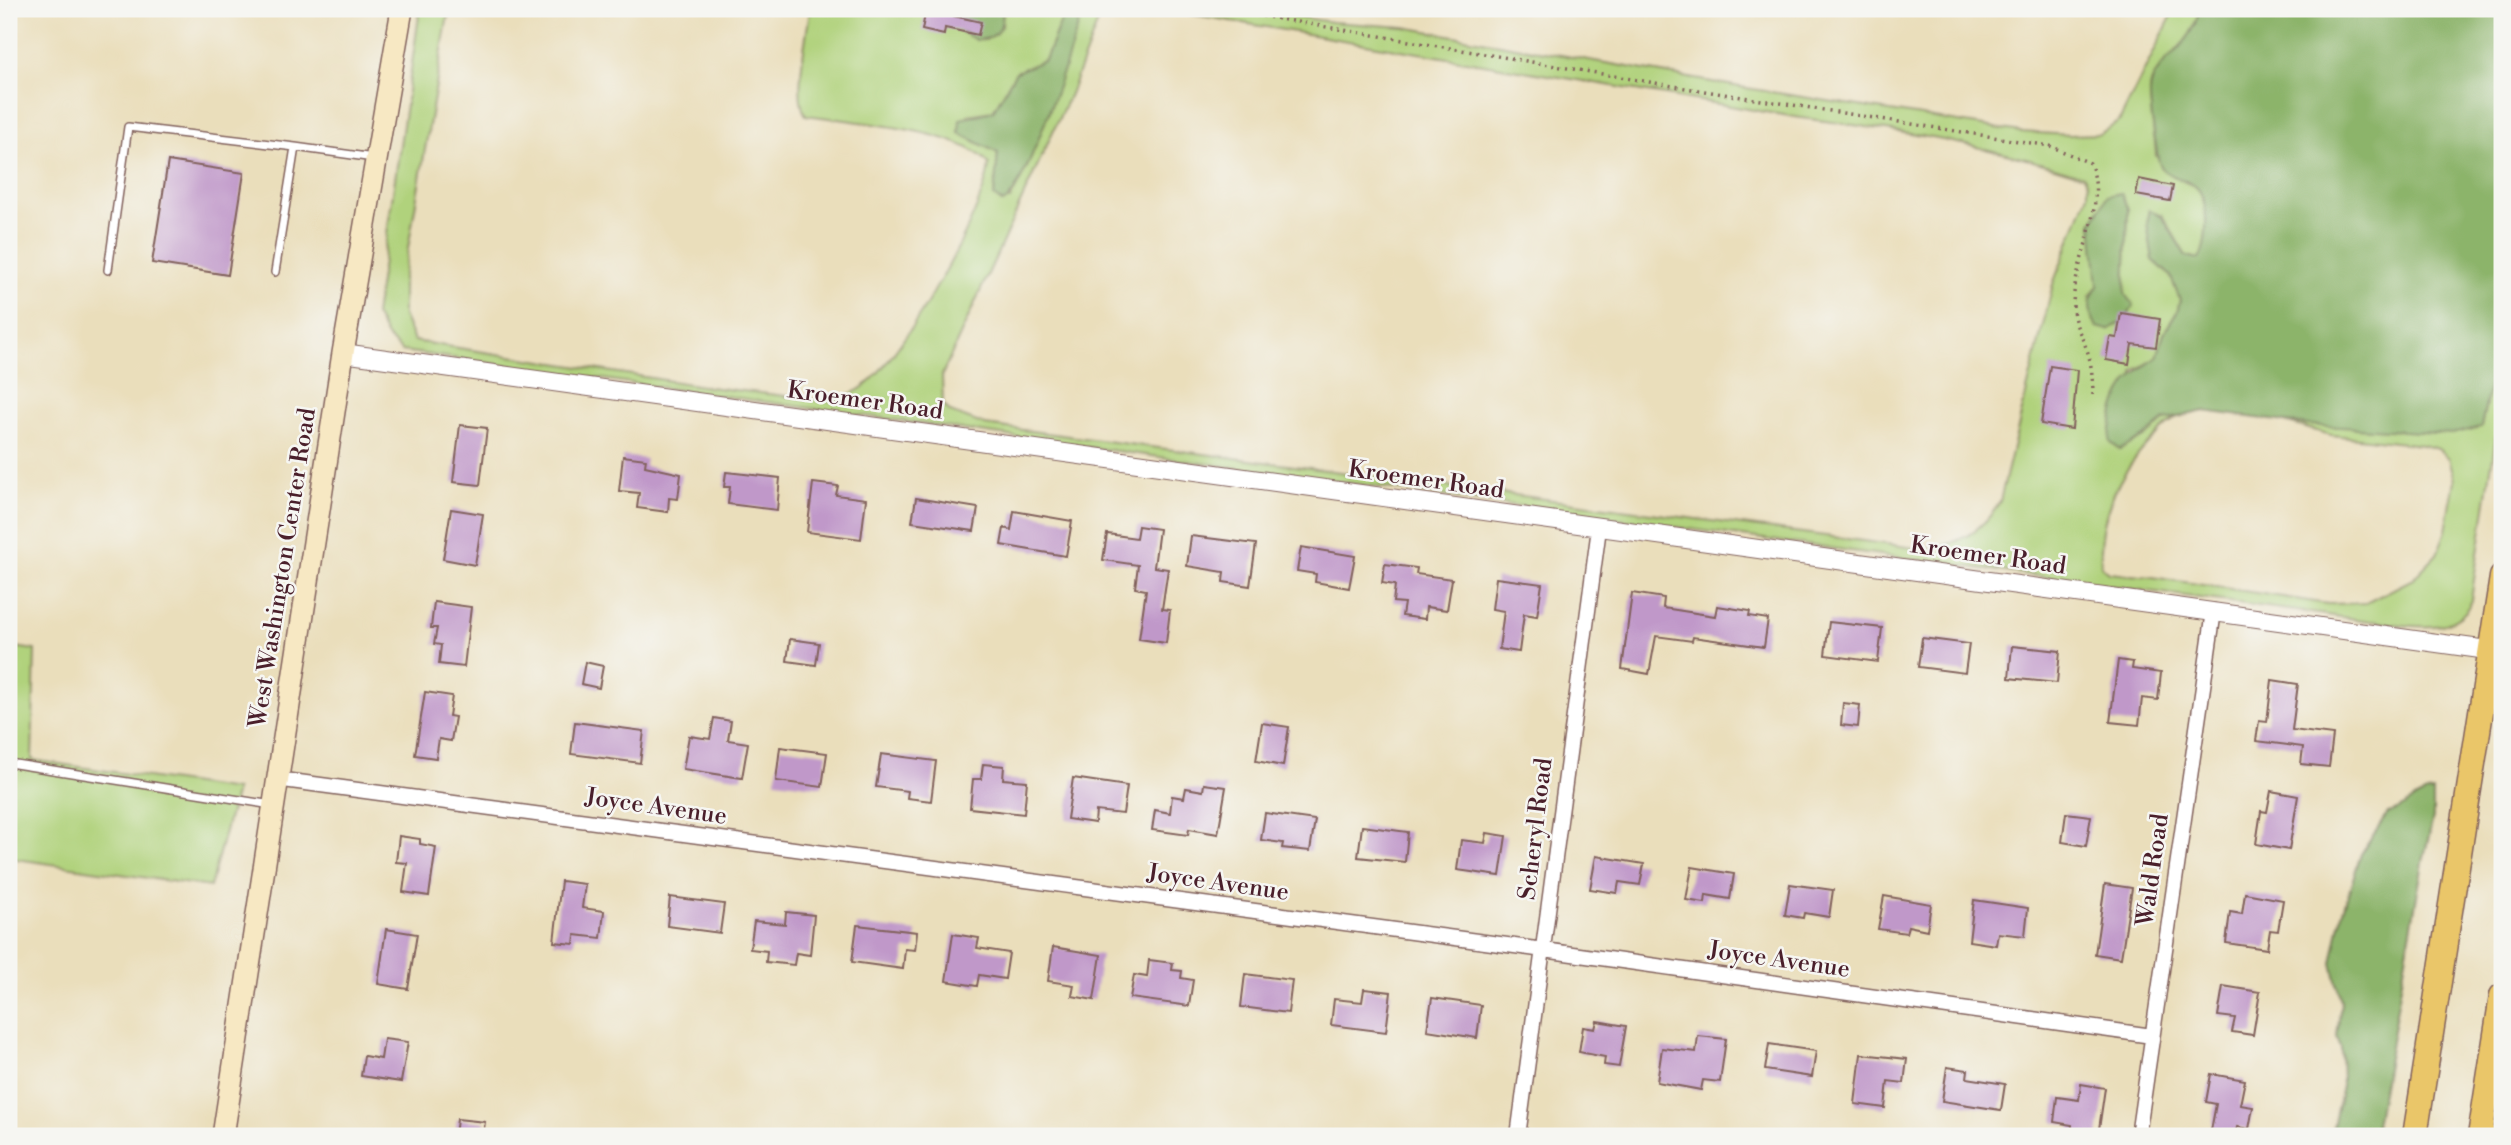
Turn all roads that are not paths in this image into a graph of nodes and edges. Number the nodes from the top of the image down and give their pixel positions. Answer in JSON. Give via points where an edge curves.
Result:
{"nodes":[{"id":1,"x":402,"y":9,"type":"edge"},
{"id":2,"x":295,"y":147,"type":"junction"},
{"id":3,"x":377,"y":158,"type":"junction"},
{"id":4,"x":107,"y":270,"type":"dead end"},
{"id":5,"x":275,"y":272,"type":"dead end"},
{"id":6,"x":344,"y":353,"type":"junction"},
{"id":7,"x":1599,"y":528,"type":"junction"},
{"id":8,"x":2502,"y":577,"type":"edge"},
{"id":9,"x":2214,"y":611,"type":"junction"},
{"id":10,"x":2497,"y":651,"type":"edge"},
{"id":11,"x":9,"y":764,"type":"edge"},
{"id":12,"x":276,"y":779,"type":"junction"},
{"id":13,"x":272,"y":805,"type":"junction"},
{"id":14,"x":1544,"y":950,"type":"junction"},
{"id":15,"x":2502,"y":996,"type":"edge"},
{"id":16,"x":2152,"y":1036,"type":"junction"},
{"id":17,"x":223,"y":1136,"type":"edge"},
{"id":18,"x":1518,"y":1136,"type":"edge"},
{"id":19,"x":2138,"y":1136,"type":"edge"},
{"id":20,"x":2415,"y":1136,"type":"edge"},
{"id":21,"x":2480,"y":1136,"type":"edge"}],
"edges":[{"from":1,"to":3,"type":"main road","name":"West Washington Center Road"},
{"from":2,"to":3,"type":"lane"},
{"from":2,"to":4,"type":"lane","via":[[128,127]]},
{"from":2,"to":5,"type":"lane"},
{"from":3,"to":6,"type":"main road","name":"West Washington Center Road"},
{"from":6,"to":7,"type":"street","name":"Kroemer Road"},
{"from":6,"to":12,"type":"main road","name":"West Washington Center Road"},
{"from":7,"to":9,"type":"street","name":"Kroemer Road"},
{"from":7,"to":14,"type":"street","name":"Scheryl Road"},
{"from":8,"to":10,"type":"highway"},
{"from":9,"to":10,"type":"street","name":"Kroemer Road"},
{"from":9,"to":16,"type":"street","name":"Wald Road"},
{"from":10,"to":20,"type":"highway"},
{"from":11,"to":13,"type":"lane"},
{"from":12,"to":13,"type":"main road","name":"West Washington Center Road"},
{"from":12,"to":14,"type":"street","name":"Joyce Avenue"},
{"from":13,"to":17,"type":"main road","name":"West Washington Center Road"},
{"from":14,"to":16,"type":"street","name":"Joyce Avenue"},
{"from":14,"to":18,"type":"street","name":"Scheryl Road"},
{"from":15,"to":21,"type":"highway"},
{"from":16,"to":19,"type":"street","name":"Wald Road"}]}
